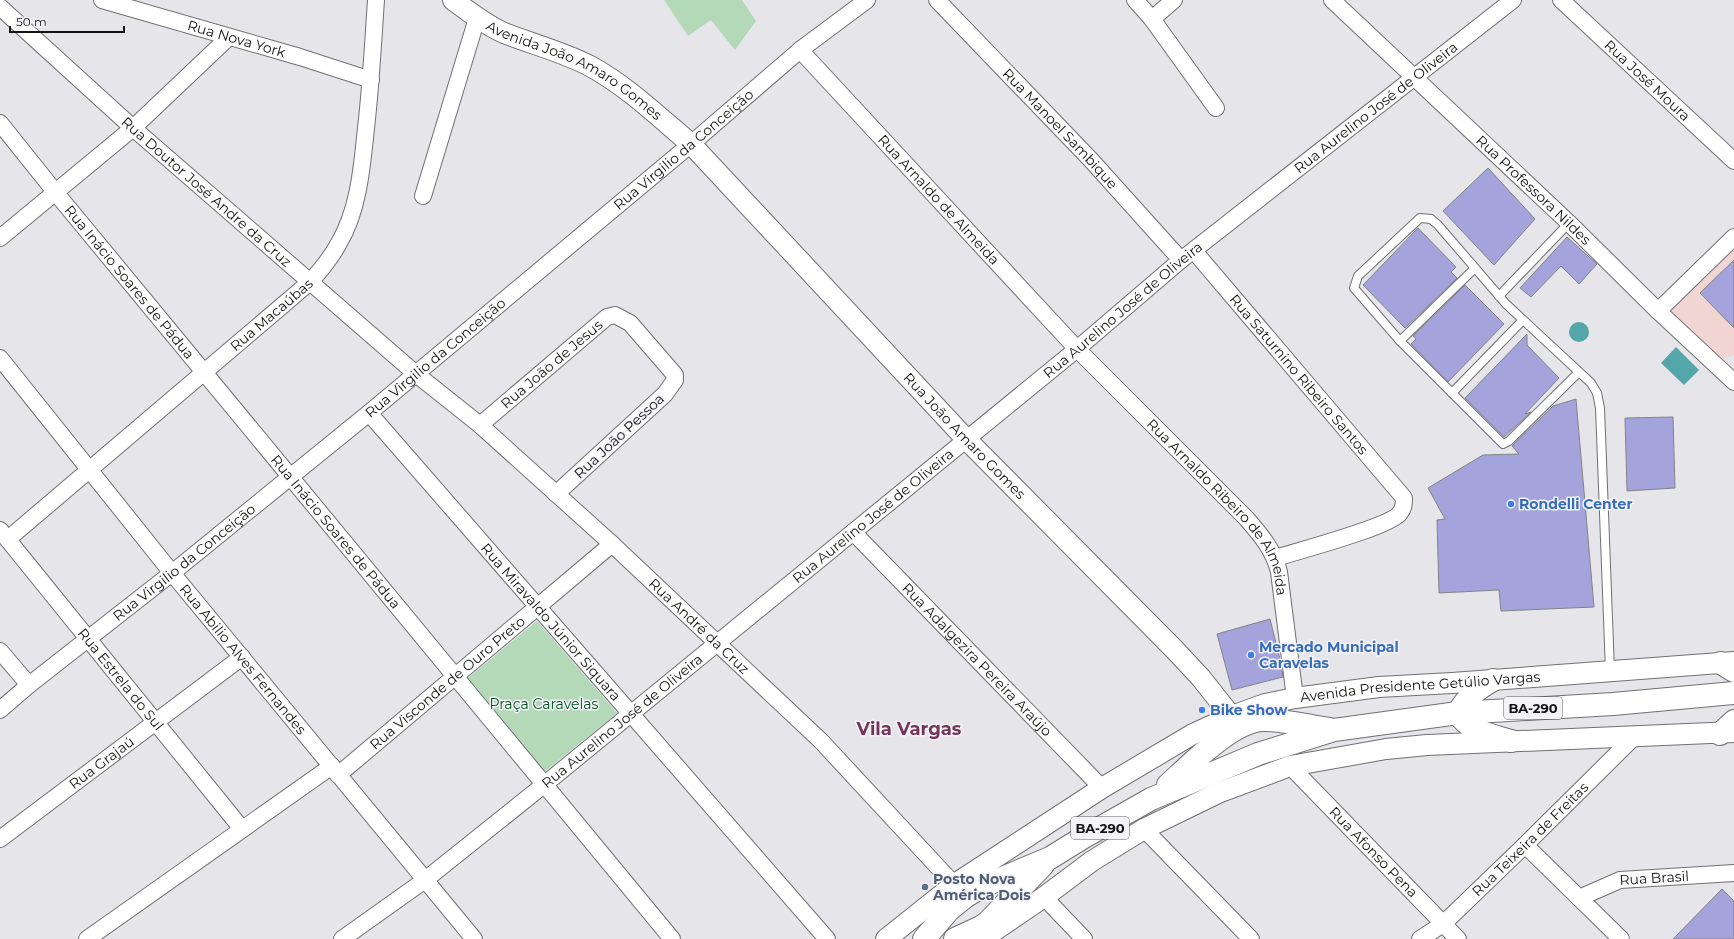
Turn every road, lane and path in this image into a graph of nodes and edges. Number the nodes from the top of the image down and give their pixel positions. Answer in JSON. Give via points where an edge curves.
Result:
{"nodes":[{"id":1,"x":102,"y":0,"type":"edge"},
{"id":2,"x":376,"y":0,"type":"edge"},
{"id":3,"x":453,"y":0,"type":"edge"},
{"id":4,"x":867,"y":0,"type":"edge"},
{"id":5,"x":937,"y":0,"type":"edge"},
{"id":6,"x":1135,"y":0,"type":"edge"},
{"id":7,"x":1174,"y":0,"type":"edge"},
{"id":8,"x":1332,"y":0,"type":"edge"},
{"id":9,"x":1513,"y":0,"type":"edge"},
{"id":10,"x":1561,"y":0,"type":"edge"},
{"id":11,"x":0,"y":7,"type":"edge"},
{"id":12,"x":477,"y":18,"type":"junction"},
{"id":13,"x":1152,"y":19,"type":"junction"},
{"id":14,"x":229,"y":38,"type":"junction"},
{"id":15,"x":800,"y":50,"type":"junction"},
{"id":16,"x":1414,"y":77,"type":"junction"},
{"id":17,"x":371,"y":80,"type":"junction"},
{"id":18,"x":1216,"y":108,"type":"dead end"},
{"id":19,"x":0,"y":123,"type":"edge"},
{"id":20,"x":133,"y":128,"type":"junction"},
{"id":21,"x":691,"y":144,"type":"junction"},
{"id":22,"x":1734,"y":161,"type":"edge"},
{"id":23,"x":56,"y":193,"type":"junction"},
{"id":24,"x":423,"y":196,"type":"dead end"},
{"id":25,"x":1568,"y":223,"type":"junction"},
{"id":26,"x":1734,"y":237,"type":"edge"},
{"id":27,"x":0,"y":238,"type":"edge"},
{"id":28,"x":1188,"y":256,"type":"junction"},
{"id":29,"x":1475,"y":268,"type":"junction"},
{"id":30,"x":310,"y":282,"type":"junction"},
{"id":31,"x":1499,"y":296,"type":"junction"},
{"id":32,"x":1658,"y":311,"type":"junction"},
{"id":33,"x":1523,"y":320,"type":"junction"},
{"id":34,"x":1400,"y":341,"type":"junction"},
{"id":35,"x":1077,"y":348,"type":"junction"},
{"id":36,"x":0,"y":358,"type":"edge"},
{"id":37,"x":204,"y":372,"type":"junction"},
{"id":38,"x":1579,"y":372,"type":"junction"},
{"id":39,"x":416,"y":374,"type":"junction"},
{"id":40,"x":675,"y":375,"type":"joint"},
{"id":41,"x":1734,"y":382,"type":"edge"},
{"id":42,"x":1452,"y":393,"type":"junction"},
{"id":43,"x":369,"y":413,"type":"junction"},
{"id":44,"x":480,"y":426,"type":"junction"},
{"id":45,"x":966,"y":439,"type":"junction"},
{"id":46,"x":89,"y":470,"type":"junction"},
{"id":47,"x":290,"y":477,"type":"junction"},
{"id":48,"x":556,"y":494,"type":"junction"},
{"id":49,"x":853,"y":532,"type":"junction"},
{"id":50,"x":4,"y":535,"type":"edge"},
{"id":51,"x":612,"y":544,"type":"junction"},
{"id":52,"x":1276,"y":558,"type":"junction"},
{"id":53,"x":172,"y":573,"type":"junction"},
{"id":54,"x":537,"y":608,"type":"junction"},
{"id":55,"x":86,"y":638,"type":"junction"},
{"id":56,"x":717,"y":644,"type":"junction"},
{"id":57,"x":0,"y":651,"type":"edge"},
{"id":58,"x":242,"y":657,"type":"junction"},
{"id":59,"x":1730,"y":665,"type":"edge"},
{"id":60,"x":1610,"y":671,"type":"junction"},
{"id":61,"x":456,"y":678,"type":"junction"},
{"id":62,"x":1493,"y":680,"type":"junction"},
{"id":63,"x":29,"y":685,"type":"junction"},
{"id":64,"x":1734,"y":693,"type":"edge"},
{"id":65,"x":1295,"y":698,"type":"junction"},
{"id":66,"x":0,"y":710,"type":"edge"},
{"id":67,"x":631,"y":713,"type":"junction"},
{"id":68,"x":1458,"y":713,"type":"junction"},
{"id":69,"x":1264,"y":719,"type":"junction"},
{"id":70,"x":1236,"y":721,"type":"junction"},
{"id":71,"x":154,"y":722,"type":"junction"},
{"id":72,"x":1729,"y":729,"type":"edge"},
{"id":73,"x":1334,"y":730,"type":"junction"},
{"id":74,"x":1636,"y":735,"type":"junction"},
{"id":75,"x":1217,"y":741,"type":"junction"},
{"id":76,"x":1511,"y":741,"type":"junction"},
{"id":77,"x":1275,"y":749,"type":"junction"},
{"id":78,"x":1229,"y":766,"type":"junction"},
{"id":79,"x":1290,"y":766,"type":"junction"},
{"id":80,"x":335,"y":771,"type":"junction"},
{"id":81,"x":545,"y":784,"type":"junction"},
{"id":82,"x":1102,"y":788,"type":"junction"},
{"id":83,"x":1151,"y":799,"type":"junction"},
{"id":84,"x":242,"y":829,"type":"junction"},
{"id":85,"x":1144,"y":829,"type":"junction"},
{"id":86,"x":0,"y":839,"type":"edge"},
{"id":87,"x":1525,"y":845,"type":"junction"},
{"id":88,"x":1050,"y":858,"type":"junction"},
{"id":89,"x":1734,"y":873,"type":"edge"},
{"id":90,"x":425,"y":880,"type":"junction"},
{"id":91,"x":986,"y":884,"type":"junction"},
{"id":92,"x":956,"y":897,"type":"junction"},
{"id":93,"x":1044,"y":897,"type":"junction"},
{"id":94,"x":1579,"y":898,"type":"junction"},
{"id":95,"x":1443,"y":924,"type":"junction"},
{"id":96,"x":983,"y":931,"type":"edge"},
{"id":97,"x":87,"y":939,"type":"edge"},
{"id":98,"x":342,"y":939,"type":"edge"},
{"id":99,"x":474,"y":939,"type":"edge"},
{"id":100,"x":672,"y":939,"type":"edge"},
{"id":101,"x":827,"y":939,"type":"edge"},
{"id":102,"x":886,"y":939,"type":"edge"},
{"id":103,"x":924,"y":939,"type":"edge"},
{"id":104,"x":1084,"y":939,"type":"edge"},
{"id":105,"x":1251,"y":939,"type":"edge"},
{"id":106,"x":1420,"y":939,"type":"edge"},
{"id":107,"x":1458,"y":939,"type":"edge"},
{"id":108,"x":1621,"y":939,"type":"edge"}],
"edges":[{"from":1,"to":14,"type":"street","name":"Rua Nova York"},
{"from":2,"to":17,"type":"street","name":"Rua Macaúbas"},
{"from":3,"to":12,"type":"street","name":"Avenida João Amaro Gomes"},
{"from":4,"to":15,"type":"street","name":"Rua Virgilio da Conceição"},
{"from":5,"to":28,"type":"street","name":"Rua Manoel Sambique","via":[[1091,160]]},
{"from":6,"to":13,"type":"street"},
{"from":7,"to":13,"type":"street"},
{"from":8,"to":16,"type":"street","name":"Rua Professora Nildes"},
{"from":9,"to":16,"type":"street","name":"Rua Aurelino José de Oliveira"},
{"from":10,"to":22,"type":"street","name":"Rua José Moura"},
{"from":11,"to":20,"type":"street","name":"Rua Doutor José Andre da Cruz"},
{"from":12,"to":21,"type":"street","name":"Avenida João Amaro Gomes","via":[[502,32],[588,65],[605,75]]},
{"from":12,"to":24,"type":"street"},
{"from":13,"to":18,"type":"street"},
{"from":14,"to":17,"type":"street","name":"Rua Nova York"},
{"from":14,"to":20,"type":"street"},
{"from":15,"to":21,"type":"street","name":"Rua Virgilio da Conceição"},
{"from":15,"to":35,"type":"street","name":"Rua Arnaldo de Almeida"},
{"from":16,"to":25,"type":"street","name":"Rua Professora Nildes"},
{"from":16,"to":28,"type":"street","name":"Rua Aurelino José de Oliveira"},
{"from":17,"to":30,"type":"street","name":"Rua Macaúbas","via":[[362,175],[350,216],[340,242]]},
{"from":19,"to":23,"type":"street","name":"Rua Inácio Soares de Pádua"},
{"from":20,"to":23,"type":"street"},
{"from":20,"to":30,"type":"street","name":"Rua Doutor José Andre da Cruz"},
{"from":21,"to":39,"type":"street","name":"Rua Virgilio da Conceição"},
{"from":21,"to":45,"type":"street","name":"Rua João Amaro Gomes"},
{"from":23,"to":27,"type":"street"},
{"from":23,"to":37,"type":"street","name":"Rua Inácio Soares de Pádua"},
{"from":25,"to":31,"type":"lane"},
{"from":25,"to":32,"type":"street","name":"Rua Professora Nildes"},
{"from":26,"to":32,"type":"street"},
{"from":28,"to":35,"type":"street","name":"Rua Aurelino José de Oliveira"},
{"from":28,"to":52,"type":"street","name":"Rua Saturnino Ribeiro Santos","via":[[1404,498],[1404,506],[1394,518],[1366,530]]},
{"from":29,"to":31,"type":"lane"},
{"from":29,"to":34,"type":"lane"},
{"from":29,"to":34,"type":"lane","via":[[1438,225],[1431,219],[1420,218],[1358,276],[1354,288]]},
{"from":30,"to":37,"type":"street","name":"Rua Macaúbas"},
{"from":30,"to":39,"type":"street","name":"Rua Doutor José Andre da Cruz"},
{"from":31,"to":33,"type":"lane"},
{"from":32,"to":41,"type":"street","name":"Rua Professora Nildes"},
{"from":33,"to":38,"type":"lane"},
{"from":33,"to":42,"type":"lane"},
{"from":34,"to":42,"type":"lane"},
{"from":35,"to":45,"type":"street","name":"Rua Aurelino José de Oliveira"},
{"from":35,"to":52,"type":"street","name":"Rua Arnaldo Ribeiro de Almeida","via":[[1246,518]]},
{"from":36,"to":46,"type":"street","name":"Rua Abilio Alves Fernandes"},
{"from":37,"to":46,"type":"street","name":"Rua Macaúbas"},
{"from":37,"to":47,"type":"street","name":"Rua Inácio Soares de Pádua"},
{"from":38,"to":42,"type":"lane","via":[[1503,444]]},
{"from":38,"to":60,"type":"lane","via":[[1595,388],[1600,408]]},
{"from":39,"to":43,"type":"street","name":"Rua Virgilio da Conceição"},
{"from":39,"to":44,"type":"street","name":"Rua André da Cruz"},
{"from":40,"to":44,"type":"street","name":"Rua João de Jesus","via":[[630,323],[615,315],[607,317]]},
{"from":40,"to":48,"type":"street","name":"Rua João Pessoa","via":[[669,390]]},
{"from":43,"to":47,"type":"street","name":"Rua Virgilio da Conceição"},
{"from":43,"to":54,"type":"street","name":"Rua Miravaldo Júnior Siquara"},
{"from":44,"to":48,"type":"street","name":"Rua André da Cruz"},
{"from":45,"to":49,"type":"street","name":"Rua Aurelino José de Oliveira"},
{"from":45,"to":70,"type":"street","name":"Rua João Amaro Gomes","via":[[1175,650]]},
{"from":46,"to":50,"type":"street","name":"Rua Macaúbas"},
{"from":46,"to":53,"type":"street","name":"Rua Abilio Alves Fernandes"},
{"from":47,"to":53,"type":"street","name":"Rua Virgilio da Conceição"},
{"from":47,"to":61,"type":"street","name":"Rua Inácio Soares de Pádua"},
{"from":48,"to":51,"type":"street","name":"Rua André da Cruz"},
{"from":49,"to":56,"type":"street","name":"Rua Aurelino José de Oliveira"},
{"from":49,"to":82,"type":"street","name":"Rua Adalgezira Pereira Araújo"},
{"from":50,"to":55,"type":"street","name":"Rua Estrela do Sul"},
{"from":51,"to":54,"type":"street","name":"Rua Visconde de Ouro Preto"},
{"from":51,"to":56,"type":"street","name":"Rua André da Cruz"},
{"from":52,"to":65,"type":"street","name":"Rua Arnaldo Ribeiro de Almeida"},
{"from":53,"to":55,"type":"street","name":"Rua Virgilio da Conceição"},
{"from":53,"to":58,"type":"street","name":"Rua Abilio Alves Fernandes"},
{"from":54,"to":61,"type":"street","name":"Rua Visconde de Ouro Preto"},
{"from":54,"to":67,"type":"street","name":"Rua Miravaldo Júnior Siquara"},
{"from":55,"to":63,"type":"street","name":"Rua Virgilio da Conceição"},
{"from":55,"to":71,"type":"street","name":"Rua Estrela do Sul"},
{"from":56,"to":67,"type":"street","name":"Rua Aurelino José de Oliveira"},
{"from":56,"to":92,"type":"street","name":"Rua André da Cruz","via":[[821,741]]},
{"from":57,"to":63,"type":"street"},
{"from":58,"to":71,"type":"street","name":"Rua Grajaú"},
{"from":58,"to":80,"type":"street","name":"Rua Abilio Alves Fernandes"},
{"from":59,"to":60,"type":"street","name":"Avenida Presidente Getúlio Vargas"},
{"from":60,"to":62,"type":"street","name":"Avenida Presidente Getúlio Vargas"},
{"from":61,"to":80,"type":"street","name":"Rua Visconde de Ouro Preto"},
{"from":61,"to":81,"type":"street","name":"Rua Inácio Soares de Pádua"},
{"from":62,"to":65,"type":"street","name":"Avenida Presidente Getúlio Vargas","via":[[1379,687]]},
{"from":62,"to":68,"type":"main road","via":[[1464,702]]},
{"from":63,"to":66,"type":"street","name":"Rua Virgilio da Conceição"},
{"from":64,"to":68,"type":"main road","name":"Avenida Presidente Getúlio Vargas","number":"BA-290","via":[[1613,704]]},
{"from":65,"to":70,"type":"street","name":"Avenida Presidente Getúlio Vargas","via":[[1265,704]]},
{"from":67,"to":81,"type":"street","name":"Rua Aurelino José de Oliveira"},
{"from":67,"to":101,"type":"street","name":"Rua Miravaldo Júnior Siquara"},
{"from":68,"to":73,"type":"main road","name":"Avenida Presidente Getúlio Vargas","number":"BA-290"},
{"from":68,"to":76,"type":"main road","via":[[1470,727]]},
{"from":69,"to":70,"type":"main road","name":"Avenida Presidente Getúlio Vargas"},
{"from":69,"to":73,"type":"main road","name":"Avenida Presidente Getúlio Vargas"},
{"from":69,"to":77,"type":"main road","via":[[1275,731]]},
{"from":70,"to":75,"type":"main road","name":"Avenida Presidente Getúlio Vargas"},
{"from":70,"to":82,"type":"street","name":"Avenida Presidente Getúlio Vargas","via":[[1192,734]]},
{"from":71,"to":84,"type":"street","name":"Rua Estrela do Sul"},
{"from":71,"to":86,"type":"street","name":"Rua Grajaú"},
{"from":72,"to":74,"type":"street"},
{"from":73,"to":77,"type":"main road","name":"Avenida Presidente Getúlio Vargas","number":"BA-290"},
{"from":74,"to":76,"type":"street"},
{"from":74,"to":87,"type":"street","name":"Rua Teixeira de Freitas"},
{"from":75,"to":78,"type":"main road","via":[[1220,754]]},
{"from":75,"to":83,"type":"main road","name":"Avenida Presidente Getúlio Vargas"},
{"from":76,"to":79,"type":"street","via":[[1386,749]]},
{"from":77,"to":78,"type":"main road","name":"Avenida Presidente Getúlio Vargas","number":"BA-290"},
{"from":78,"to":83,"type":"main road","name":"Avenida Presidente Getúlio Vargas","number":"BA-290"},
{"from":79,"to":85,"type":"street","via":[[1218,793]]},
{"from":79,"to":95,"type":"street","name":"Rua Afonso Pena"},
{"from":80,"to":84,"type":"street","name":"Rua Visconde de Ouro Preto"},
{"from":80,"to":90,"type":"street","name":"Rua Abilio Alves Fernandes"},
{"from":81,"to":90,"type":"street","name":"Rua Aurelino José de Oliveira"},
{"from":81,"to":100,"type":"street","name":"Rua Inácio Soares de Pádua"},
{"from":82,"to":92,"type":"street","name":"Avenida Presidente Getúlio Vargas"},
{"from":83,"to":88,"type":"main road","name":"Avenida Presidente Getúlio Vargas","number":"BA-290"},
{"from":84,"to":97,"type":"street","name":"Rua Visconde de Ouro Preto"},
{"from":85,"to":93,"type":"street","via":[[1092,861]]},
{"from":85,"to":105,"type":"street"},
{"from":87,"to":94,"type":"street"},
{"from":87,"to":95,"type":"street","name":"Rua Teixeira de Freitas"},
{"from":88,"to":91,"type":"main road","name":"Avenida Presidente Getúlio Vargas","number":"BA-290"},
{"from":88,"to":96,"type":"main road","name":"Avenida Presidente Getúlio Vargas","number":"BA-290"},
{"from":89,"to":94,"type":"street","name":"Rua Brasil","via":[[1620,880]]},
{"from":90,"to":98,"type":"street","name":"Rua Aurelino José de Oliveira"},
{"from":90,"to":99,"type":"street","name":"Rua Abilio Alves Fernandes"},
{"from":91,"to":92,"type":"main road","name":"Avenida Presidente Getúlio Vargas","number":"BA-290"},
{"from":91,"to":96,"type":"main road","via":[[998,896]]},
{"from":92,"to":96,"type":"main road","via":[[952,919],[957,924]]},
{"from":92,"to":102,"type":"street","name":"Avenida Presidente Getúlio Vargas"},
{"from":92,"to":103,"type":"main road","name":"Avenida Presidente Getúlio Vargas","number":"BA-290"},
{"from":93,"to":96,"type":"street"},
{"from":93,"to":104,"type":"street"},
{"from":94,"to":108,"type":"street"},
{"from":95,"to":106,"type":"street","name":"Rua Teixeira de Freitas"},
{"from":95,"to":107,"type":"street","name":"Rua Afonso Pena"}]}
